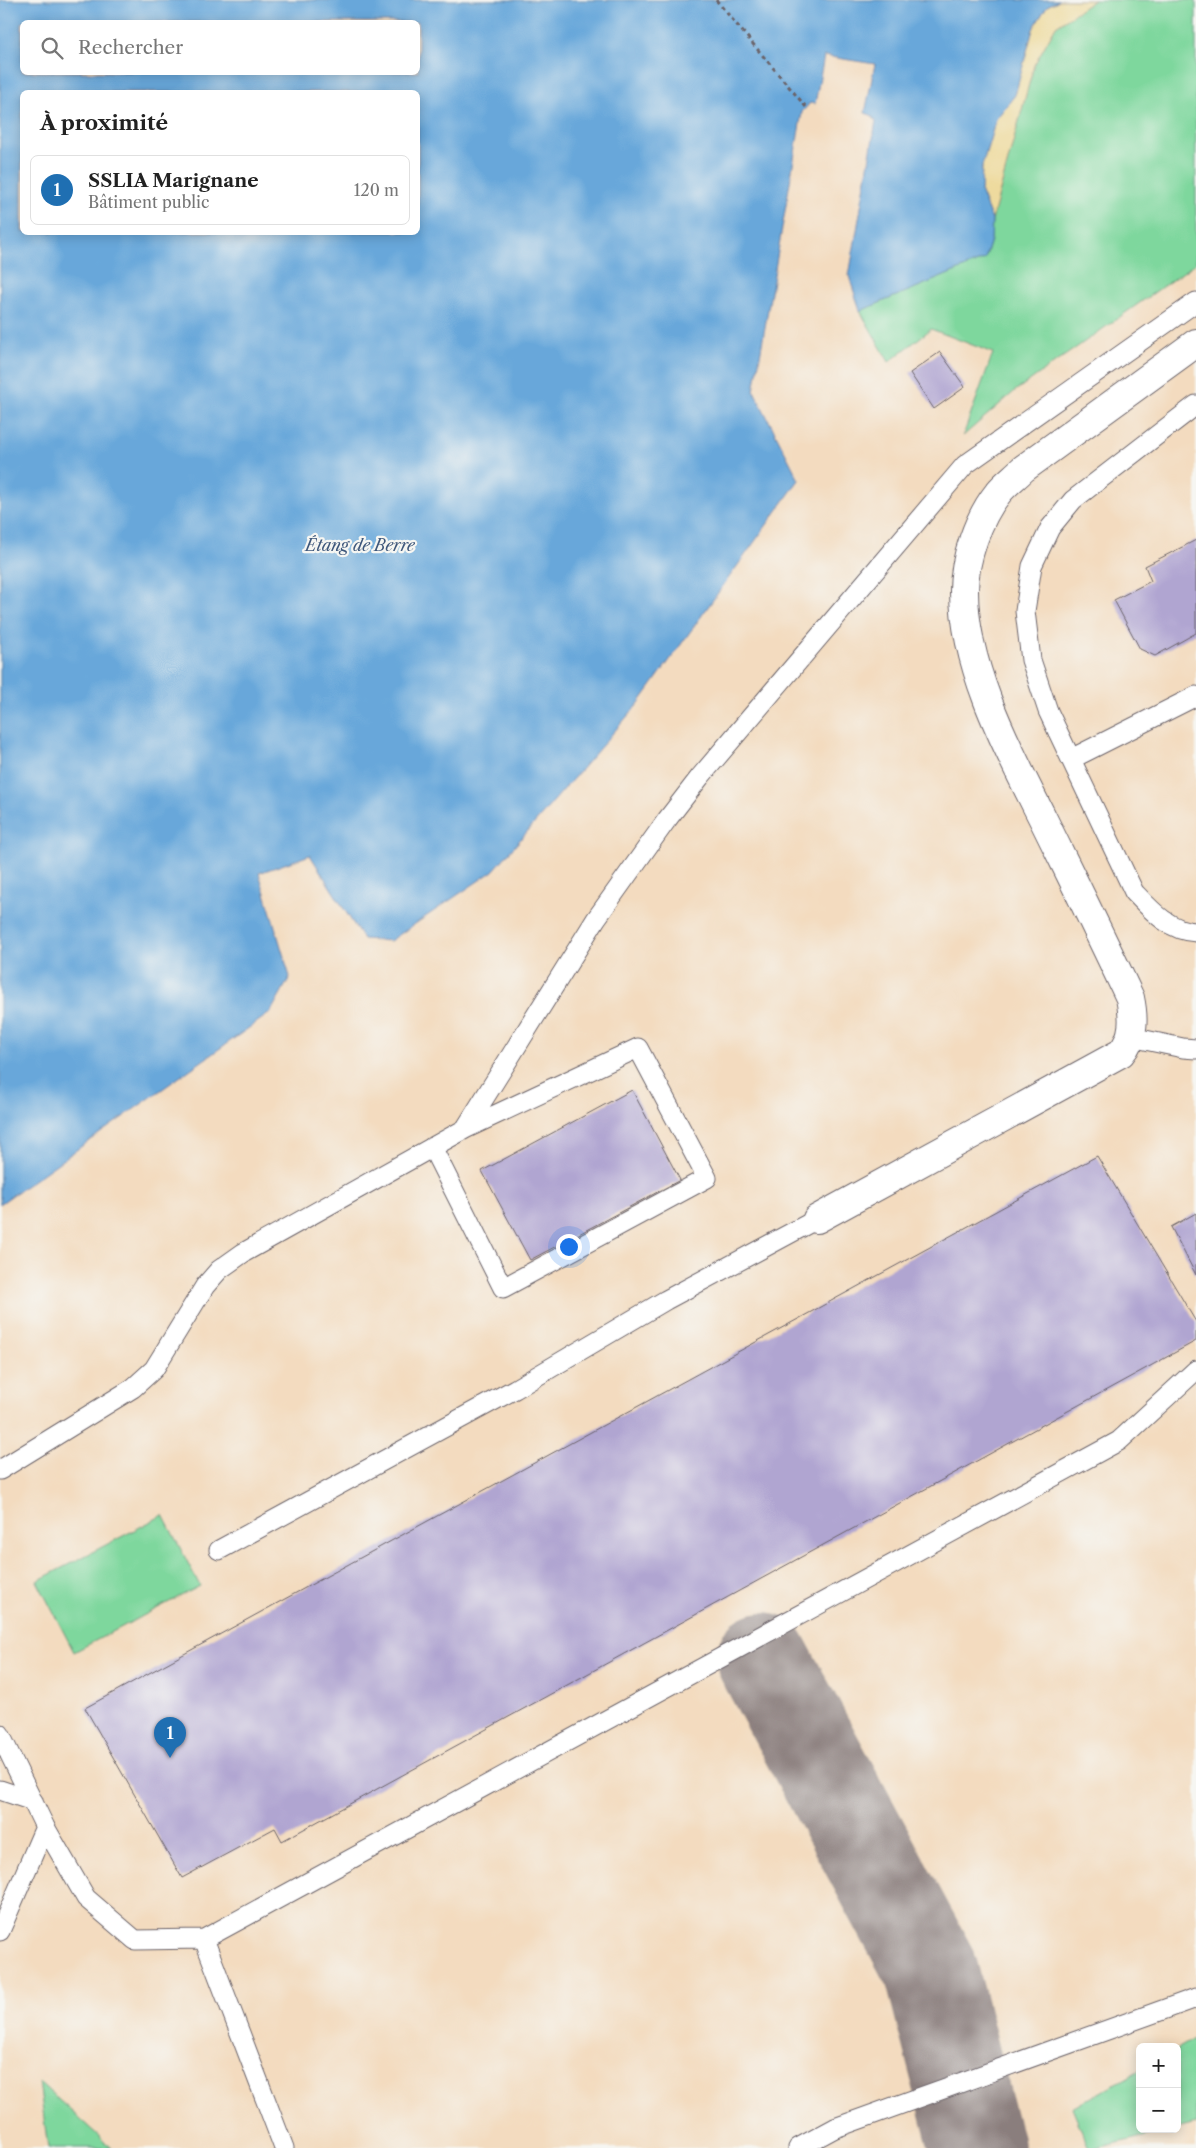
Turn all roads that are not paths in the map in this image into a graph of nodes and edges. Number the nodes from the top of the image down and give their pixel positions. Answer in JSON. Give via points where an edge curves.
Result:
{"nodes":[{"id":1,"x":1196,"y":302,"type":"edge"},
{"id":2,"x":1196,"y":343,"type":"edge"},
{"id":3,"x":1196,"y":405,"type":"edge"},
{"id":4,"x":1196,"y":696,"type":"edge"},
{"id":5,"x":1071,"y":759,"type":"junction"},
{"id":6,"x":1196,"y":932,"type":"edge"},
{"id":7,"x":1131,"y":1037,"type":"junction"},
{"id":8,"x":1196,"y":1049,"type":"edge"},
{"id":9,"x":465,"y":1129,"type":"junction"},
{"id":10,"x":432,"y":1147,"type":"junction"},
{"id":11,"x":817,"y":1219,"type":"joint"},
{"id":12,"x":1196,"y":1370,"type":"edge"},
{"id":13,"x":0,"y":1470,"type":"edge"},
{"id":14,"x":219,"y":1550,"type":"dead end"},
{"id":15,"x":0,"y":1734,"type":"edge"},
{"id":16,"x":0,"y":1790,"type":"edge"},
{"id":17,"x":33,"y":1801,"type":"junction"},
{"id":18,"x":46,"y":1827,"type":"junction"},
{"id":19,"x":0,"y":1931,"type":"edge"},
{"id":20,"x":204,"y":1939,"type":"junction"},
{"id":21,"x":1196,"y":1998,"type":"edge"},
{"id":22,"x":284,"y":2148,"type":"edge"},
{"id":23,"x":798,"y":2148,"type":"edge"}],
"edges":[{"from":1,"to":9,"type":"lane","via":[[965,465],[666,821],[596,919]]},
{"from":2,"to":7,"type":"street","via":[[1023,470],[998,493],[981,522],[968,559],[964,591],[968,630],[980,678],[1002,736],[1130,998]]},
{"from":3,"to":5,"type":"lane","via":[[1073,500],[1050,528],[1032,566],[1025,611],[1031,660],[1048,711]]},
{"from":4,"to":5,"type":"lane"},
{"from":5,"to":6,"type":"lane","via":[[1134,892],[1155,915],[1184,932]]},
{"from":7,"to":8,"type":"lane"},
{"from":7,"to":11,"type":"street","via":[[1122,1053]]},
{"from":9,"to":10,"type":"lane"},
{"from":9,"to":10,"type":"lane","via":[[638,1048],[707,1178],[502,1288]]},
{"from":10,"to":13,"type":"lane","via":[[243,1253],[219,1270],[205,1286],[154,1369],[133,1388]]},
{"from":11,"to":14,"type":"lane"},
{"from":12,"to":20,"type":"lane","via":[[1119,1441]]},
{"from":15,"to":17,"type":"lane"},
{"from":16,"to":17,"type":"lane"},
{"from":17,"to":18,"type":"lane"},
{"from":18,"to":19,"type":"lane"},
{"from":18,"to":20,"type":"lane","via":[[86,1898],[135,1940]]},
{"from":20,"to":22,"type":"lane"},
{"from":21,"to":23,"type":"lane","via":[[835,2128]]}]}
